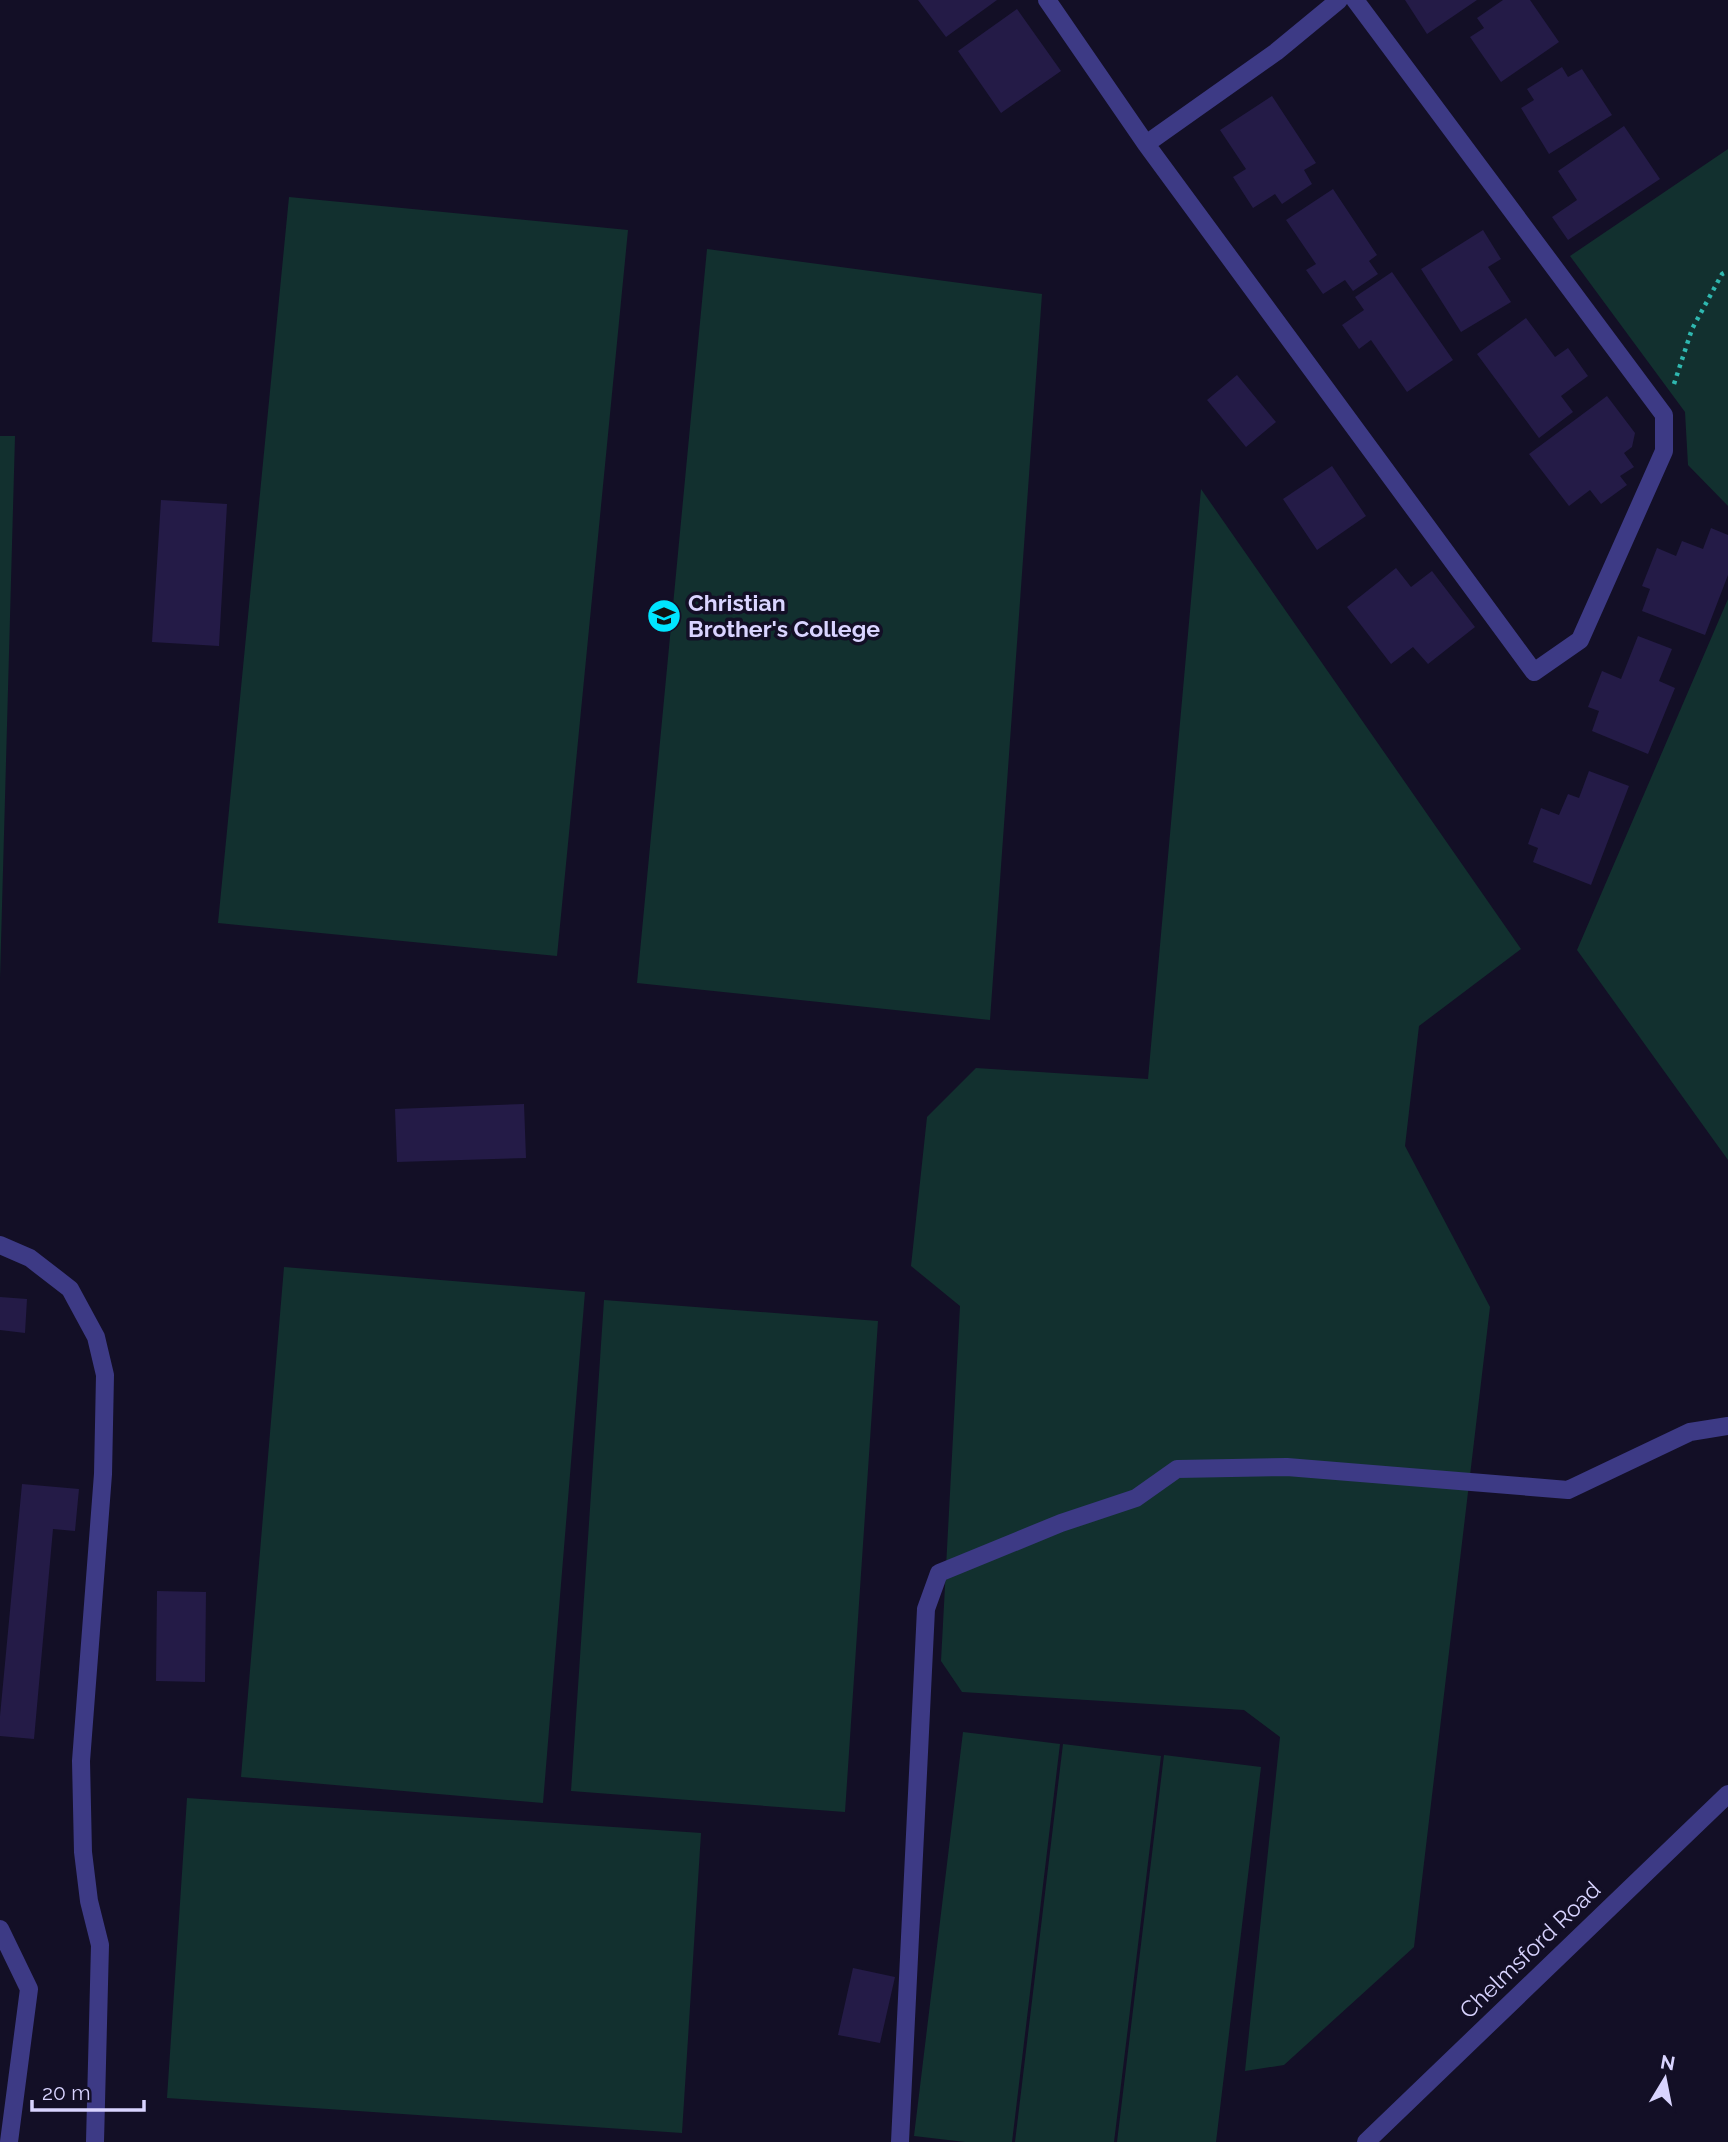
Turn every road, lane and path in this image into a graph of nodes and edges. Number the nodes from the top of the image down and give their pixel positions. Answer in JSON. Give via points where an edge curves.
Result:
{"nodes":[{"id":1,"x":1047,"y":0,"type":"edge"},
{"id":2,"x":1339,"y":0,"type":"edge"},
{"id":3,"x":1355,"y":0,"type":"edge"},
{"id":4,"x":1146,"y":144,"type":"junction"},
{"id":5,"x":1728,"y":271,"type":"edge"},
{"id":6,"x":1664,"y":415,"type":"junction"},
{"id":7,"x":0,"y":1245,"type":"edge"},
{"id":8,"x":1728,"y":1426,"type":"edge"},
{"id":9,"x":1728,"y":1794,"type":"edge"},
{"id":10,"x":0,"y":1928,"type":"edge"},
{"id":11,"x":9,"y":2142,"type":"edge"},
{"id":12,"x":94,"y":2142,"type":"edge"},
{"id":13,"x":900,"y":2142,"type":"edge"},
{"id":14,"x":1366,"y":2142,"type":"edge"}],
"edges":[{"from":1,"to":4,"type":"street"},
{"from":2,"to":4,"type":"street","via":[[1276,52]]},
{"from":3,"to":6,"type":"street"},
{"from":4,"to":6,"type":"street","via":[[1534,672],[1580,640],[1664,451]]},
{"from":5,"to":6,"type":"path","via":[[1722,274],[1692,329]]},
{"from":7,"to":12,"type":"street","via":[[30,1258],[70,1289],[96,1337],[105,1375],[103,1474],[81,1761],[83,1852],[100,1945]]},
{"from":8,"to":13,"type":"street","via":[[1690,1432],[1568,1490],[1287,1467],[1177,1469],[1136,1498],[939,1573],[926,1609]]},
{"from":9,"to":14,"type":"street","name":"Chelmsford Road"},
{"from":10,"to":11,"type":"street","via":[[29,1989]]}]}
